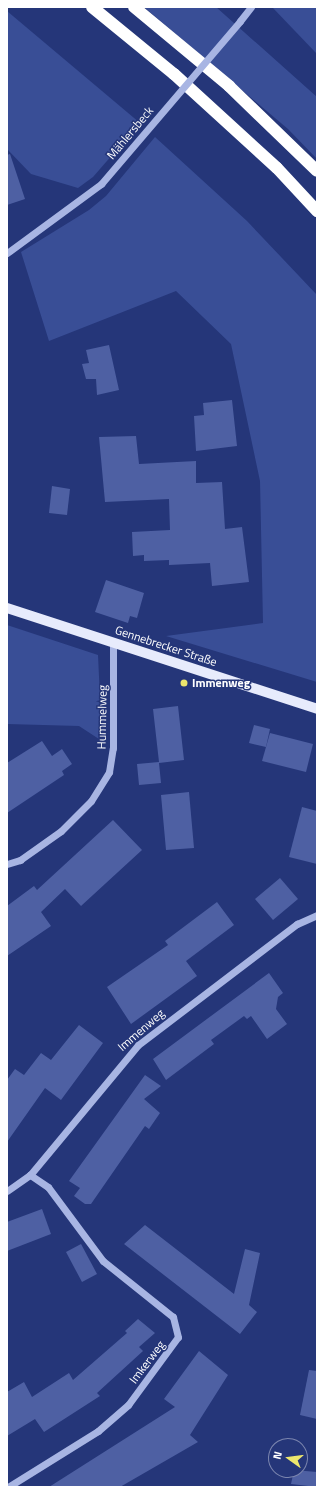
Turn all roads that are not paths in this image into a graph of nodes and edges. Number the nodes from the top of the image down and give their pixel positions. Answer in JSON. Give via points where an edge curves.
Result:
{"nodes":[{"id":1,"x":92,"y":7,"type":"edge"},
{"id":2,"x":134,"y":7,"type":"edge"},
{"id":3,"x":251,"y":7,"type":"edge"},
{"id":4,"x":317,"y":171,"type":"edge"},
{"id":5,"x":317,"y":211,"type":"edge"},
{"id":6,"x":7,"y":253,"type":"edge"},
{"id":7,"x":7,"y":608,"type":"edge"},
{"id":8,"x":113,"y":642,"type":"junction"},
{"id":9,"x":317,"y":710,"type":"edge"},
{"id":10,"x":7,"y":864,"type":"edge"},
{"id":11,"x":317,"y":915,"type":"edge"},
{"id":12,"x":30,"y":1175,"type":"junction"},
{"id":13,"x":7,"y":1191,"type":"edge"},
{"id":14,"x":8,"y":1487,"type":"edge"}],
"edges":[{"from":1,"to":5,"type":"highway","via":[[174,74],[277,168]]},
{"from":2,"to":4,"type":"highway","via":[[229,86]]},
{"from":3,"to":6,"type":"street","name":"Mählersbeck","bridge":true,"via":[[101,184]]},
{"from":7,"to":8,"type":"main road","name":"Gennebrecker Straße"},
{"from":8,"to":9,"type":"main road","name":"Gennebrecker Straße"},
{"from":8,"to":10,"type":"street","name":"Hummelweg","via":[[113,748],[109,772],[91,801],[61,832],[20,860]]},
{"from":11,"to":12,"type":"street","name":"Immenweg","via":[[297,924],[138,1045]]},
{"from":12,"to":13,"type":"street","name":"Immenweg"},
{"from":12,"to":14,"type":"street","name":"Imkerweg","via":[[48,1187],[103,1261],[173,1317],[178,1337],[128,1405],[98,1430]]}]}
